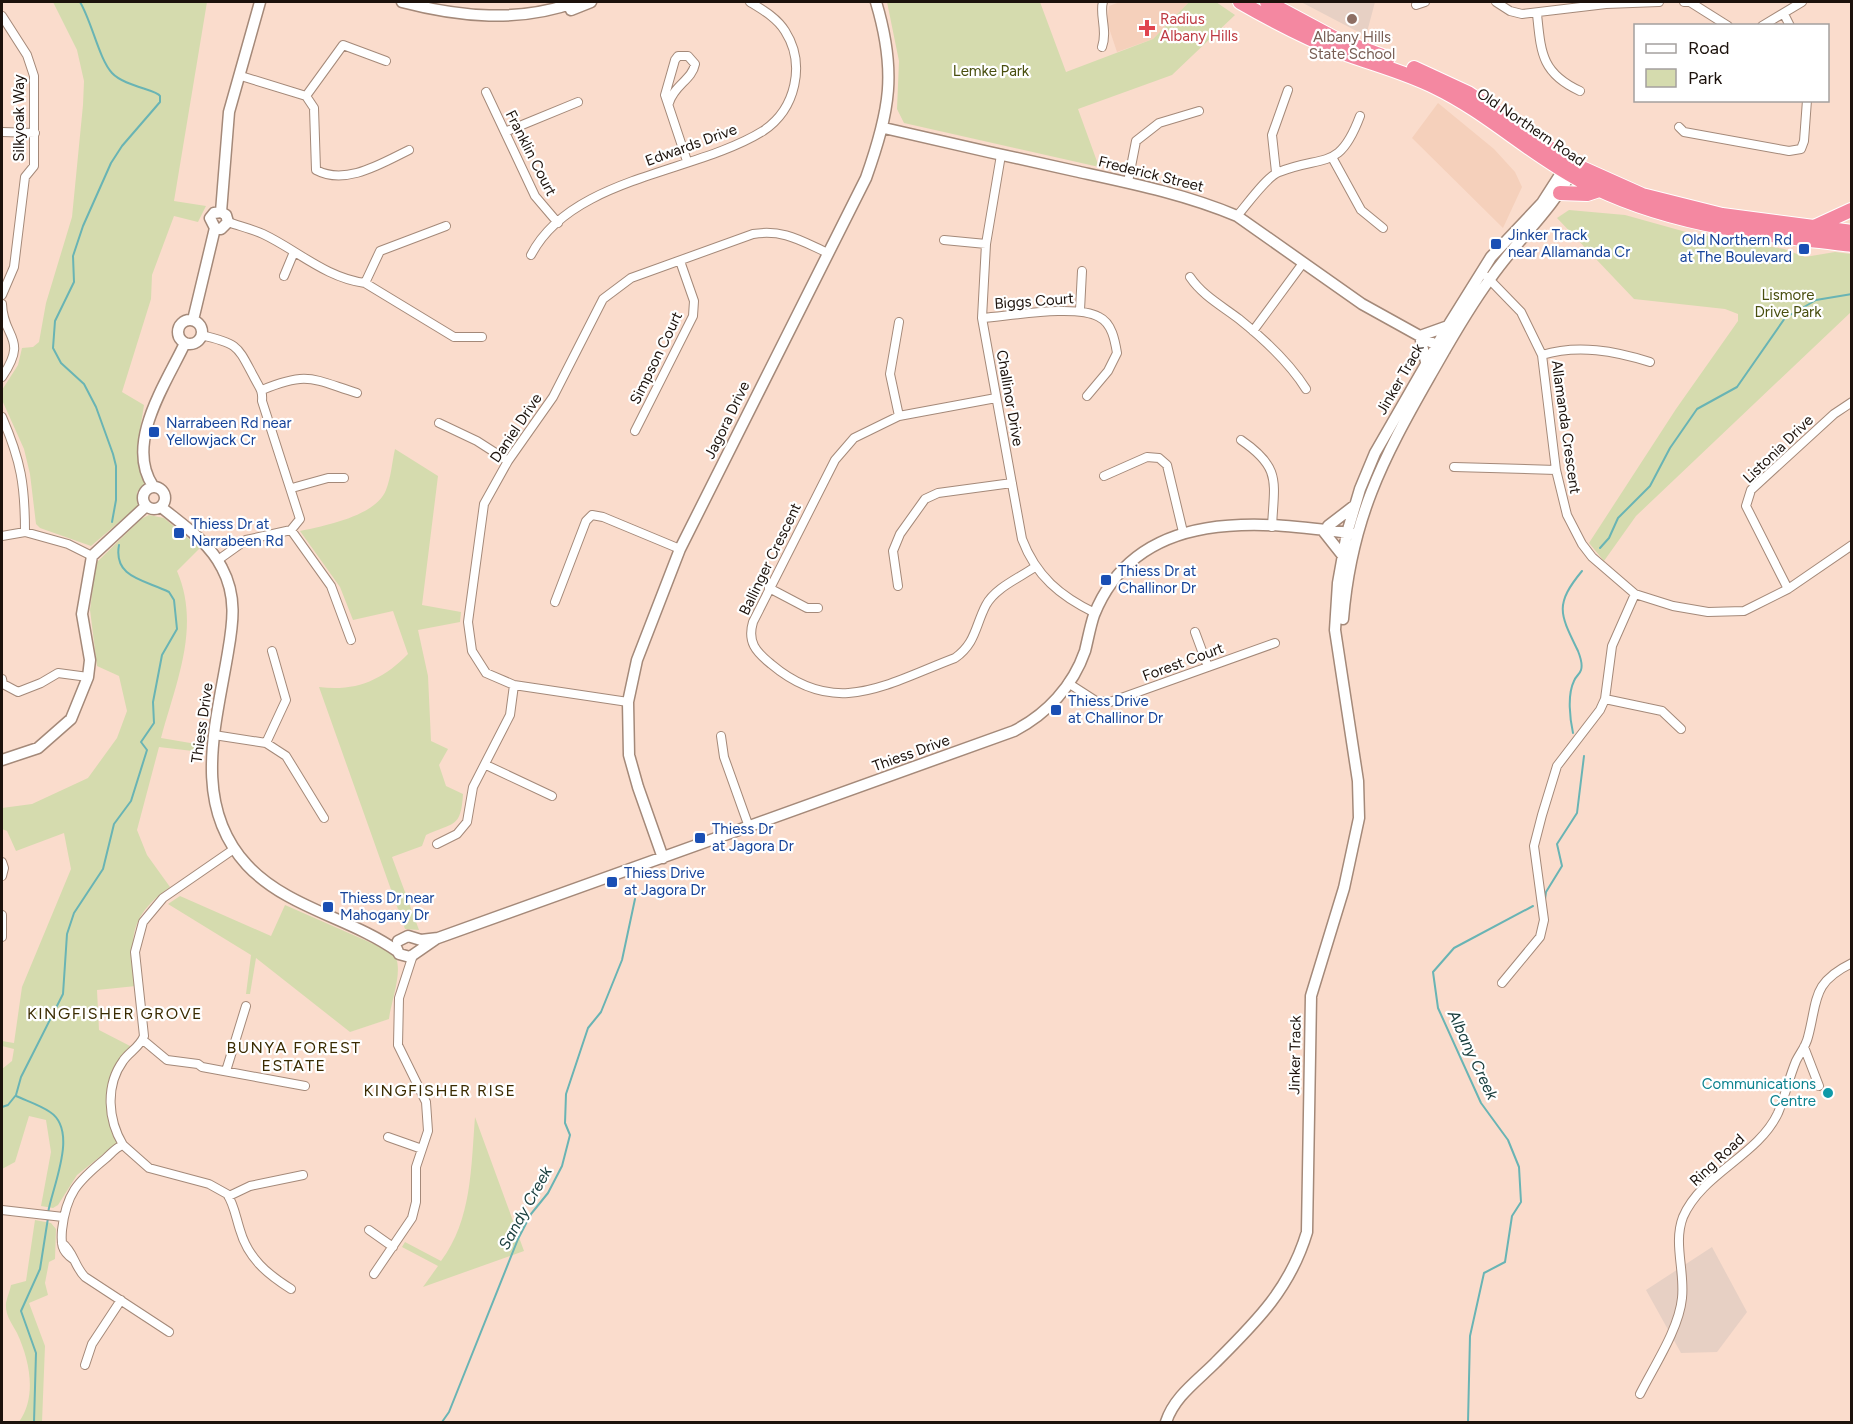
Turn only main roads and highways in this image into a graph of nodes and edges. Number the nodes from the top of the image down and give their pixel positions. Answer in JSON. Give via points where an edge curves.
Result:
{"nodes":[{"id":1,"x":1240,"y":2,"type":"edge"},
{"id":2,"x":1267,"y":2,"type":"edge"},
{"id":3,"x":1569,"y":168,"type":"junction"},
{"id":4,"x":1599,"y":190,"type":"junction"},
{"id":5,"x":1560,"y":193,"type":"road end"},
{"id":6,"x":1851,"y":209,"type":"edge"},
{"id":7,"x":1814,"y":227,"type":"junction"},
{"id":8,"x":1849,"y":238,"type":"edge"}],
"edges":[{"from":1,"to":3,"type":"highway","name":"Old Northern Road","via":[[1320,44],[1435,87]]},
{"from":2,"to":3,"type":"highway","name":"Old Northern Road","via":[[1334,38],[1452,85],[1494,109]]},
{"from":3,"to":4,"type":"highway","name":"Old Northern Road"},
{"from":3,"to":7,"type":"highway","name":"Old Northern Road","via":[[1669,204]]},
{"from":4,"to":5,"type":"highway","via":[[1587,194]]},
{"from":4,"to":8,"type":"highway","name":"Old Northern Road","via":[[1643,208],[1740,231]]},
{"from":6,"to":7,"type":"highway"},
{"from":7,"to":8,"type":"highway","name":"Old Northern Road"}]}
